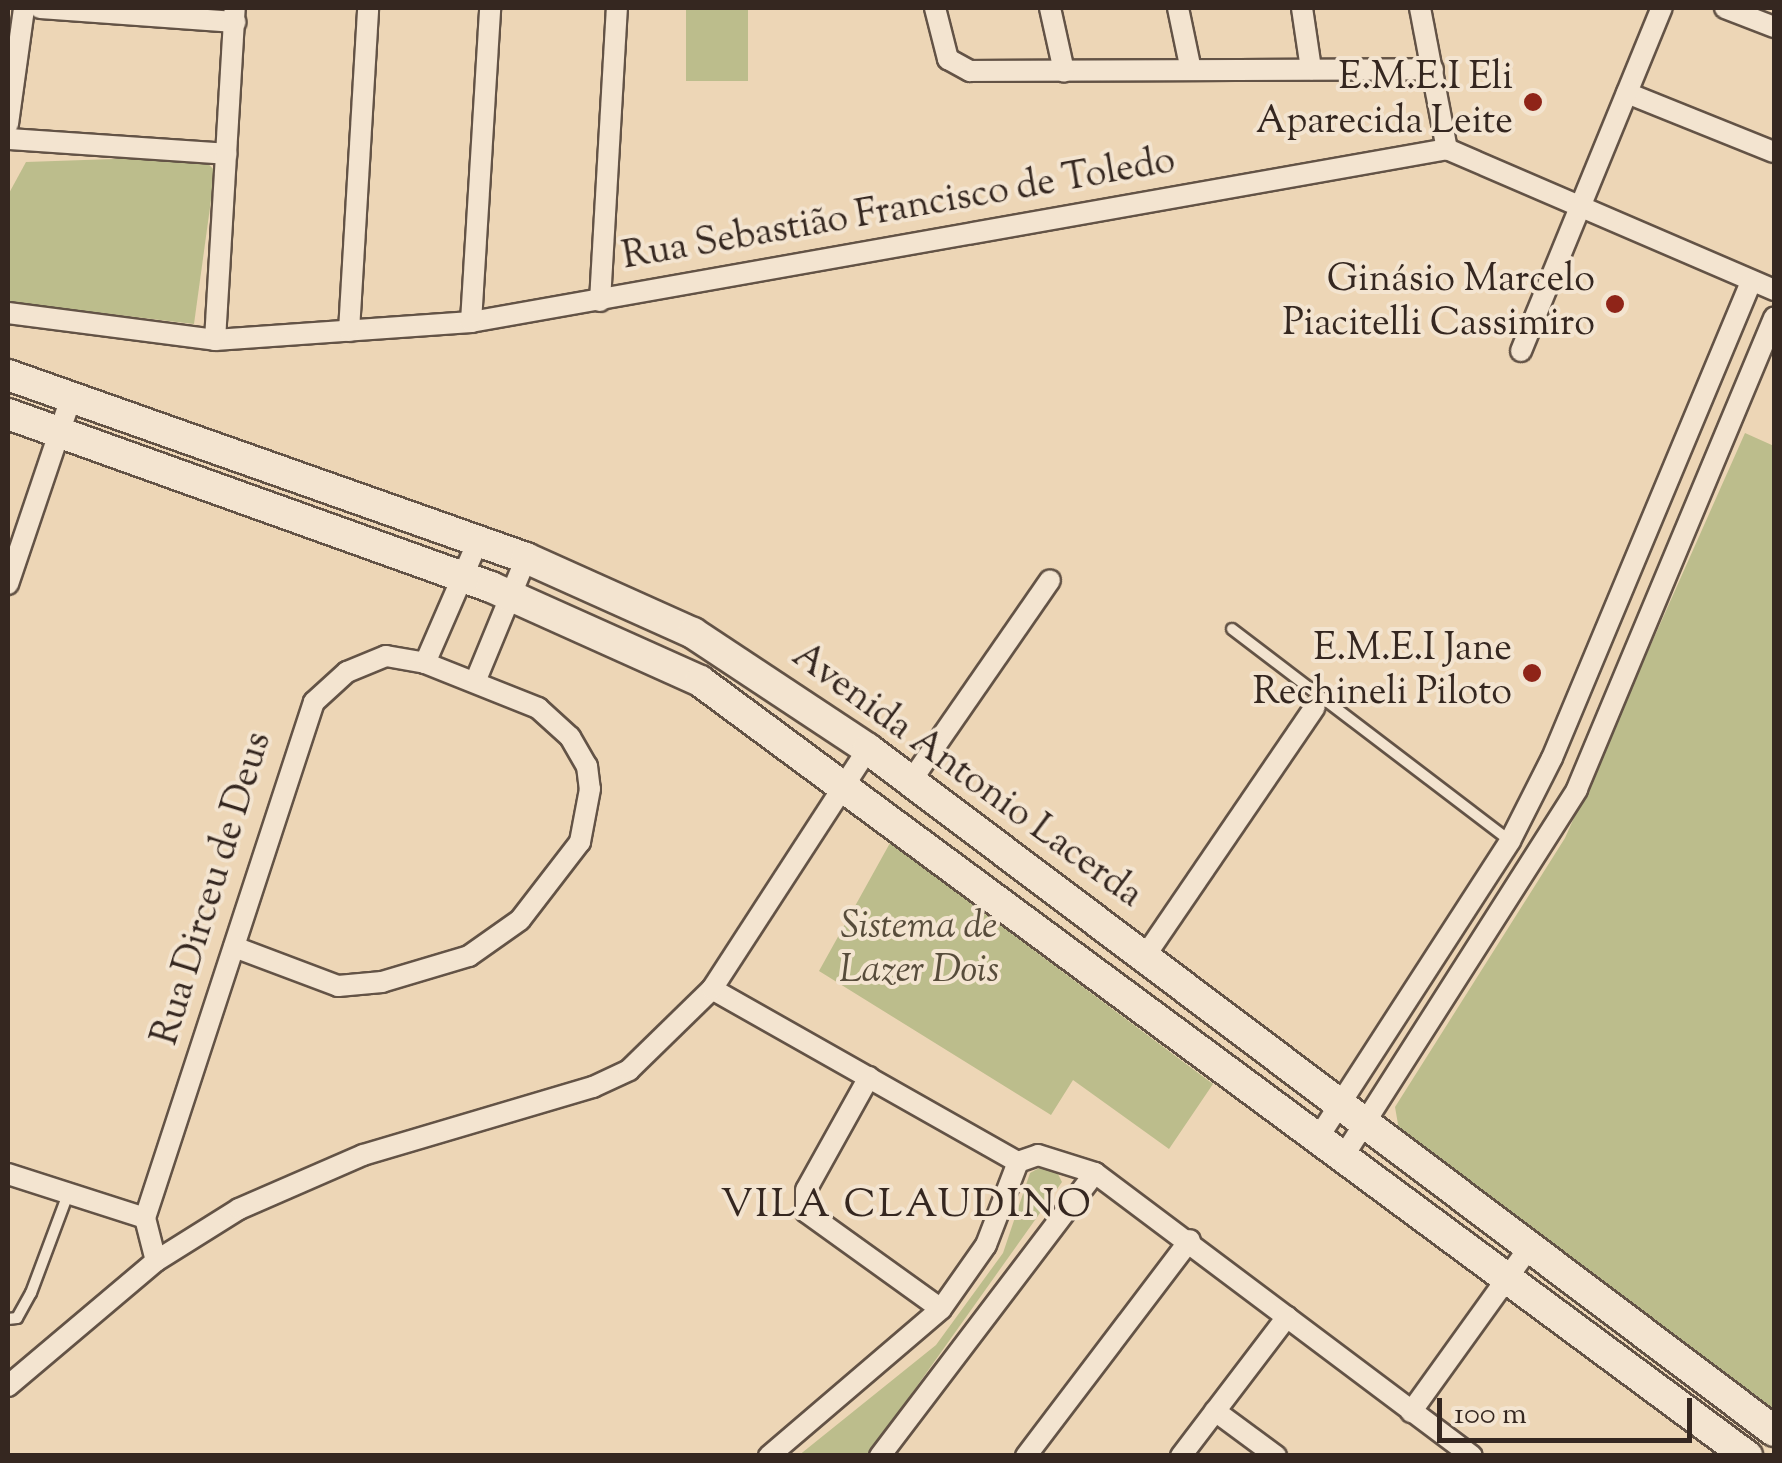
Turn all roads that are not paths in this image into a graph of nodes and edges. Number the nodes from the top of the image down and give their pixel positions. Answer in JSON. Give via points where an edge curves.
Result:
{"nodes":[{"id":1,"x":24,"y":8,"type":"edge"},
{"id":2,"x":40,"y":8,"type":"edge"},
{"id":3,"x":368,"y":8,"type":"edge"},
{"id":4,"x":490,"y":8,"type":"edge"},
{"id":5,"x":617,"y":8,"type":"edge"},
{"id":6,"x":935,"y":8,"type":"edge"},
{"id":7,"x":1050,"y":8,"type":"edge"},
{"id":8,"x":1178,"y":8,"type":"edge"},
{"id":9,"x":1302,"y":8,"type":"edge"},
{"id":10,"x":1420,"y":8,"type":"edge"},
{"id":11,"x":1662,"y":8,"type":"edge"},
{"id":12,"x":1725,"y":8,"type":"edge"},
{"id":13,"x":235,"y":15,"type":"edge"},
{"id":14,"x":1774,"y":27,"type":"edge"},
{"id":15,"x":1311,"y":68,"type":"junction"},
{"id":16,"x":1433,"y":69,"type":"junction"},
{"id":17,"x":1191,"y":70,"type":"junction"},
{"id":18,"x":1064,"y":71,"type":"junction"},
{"id":19,"x":1627,"y":93,"type":"junction"},
{"id":20,"x":8,"y":124,"type":"edge"},
{"id":21,"x":8,"y":139,"type":"edge"},
{"id":22,"x":1448,"y":149,"type":"junction"},
{"id":23,"x":1774,"y":152,"type":"edge"},
{"id":24,"x":226,"y":154,"type":"junction"},
{"id":25,"x":1580,"y":209,"type":"junction"},
{"id":26,"x":1751,"y":282,"type":"junction"},
{"id":27,"x":1774,"y":290,"type":"edge"},
{"id":28,"x":600,"y":301,"type":"junction"},
{"id":29,"x":8,"y":313,"type":"edge"},
{"id":30,"x":1774,"y":318,"type":"edge"},
{"id":31,"x":470,"y":322,"type":"junction"},
{"id":32,"x":349,"y":330,"type":"junction"},
{"id":33,"x":214,"y":340,"type":"junction"},
{"id":34,"x":1522,"y":351,"type":"dead end"},
{"id":35,"x":8,"y":375,"type":"edge"},
{"id":36,"x":71,"y":398,"type":"junction"},
{"id":37,"x":8,"y":414,"type":"edge"},
{"id":38,"x":60,"y":434,"type":"junction"},
{"id":39,"x":478,"y":541,"type":"junction"},
{"id":40,"x":526,"y":558,"type":"junction"},
{"id":41,"x":463,"y":576,"type":"junction"},
{"id":42,"x":1050,"y":580,"type":"dead end"},
{"id":43,"x":8,"y":584,"type":"edge"},
{"id":44,"x":511,"y":596,"type":"junction"},
{"id":45,"x":1232,"y":629,"type":"dead end"},
{"id":46,"x":425,"y":663,"type":"junction"},
{"id":47,"x":475,"y":682,"type":"junction"},
{"id":48,"x":1315,"y":708,"type":"dead end"},
{"id":49,"x":868,"y":750,"type":"junction"},
{"id":50,"x":911,"y":781,"type":"junction"},
{"id":51,"x":844,"y":784,"type":"junction"},
{"id":52,"x":1510,"y":841,"type":"junction"},
{"id":53,"x":234,"y":947,"type":"junction"},
{"id":54,"x":1145,"y":956,"type":"junction"},
{"id":55,"x":712,"y":989,"type":"junction"},
{"id":56,"x":870,"y":1078,"type":"junction"},
{"id":57,"x":1341,"y":1104,"type":"junction"},
{"id":58,"x":1367,"y":1123,"type":"junction"},
{"id":59,"x":1318,"y":1138,"type":"junction"},
{"id":60,"x":1343,"y":1158,"type":"junction"},
{"id":61,"x":1022,"y":1160,"type":"junction"},
{"id":62,"x":1095,"y":1173,"type":"junction"},
{"id":63,"x":8,"y":1174,"type":"edge"},
{"id":64,"x":68,"y":1194,"type":"junction"},
{"id":65,"x":145,"y":1218,"type":"junction"},
{"id":66,"x":1190,"y":1240,"type":"junction"},
{"id":67,"x":1531,"y":1245,"type":"junction"},
{"id":68,"x":156,"y":1262,"type":"junction"},
{"id":69,"x":1510,"y":1276,"type":"junction"},
{"id":70,"x":941,"y":1309,"type":"junction"},
{"id":71,"x":1287,"y":1317,"type":"junction"},
{"id":72,"x":8,"y":1319,"type":"edge"},
{"id":73,"x":8,"y":1386,"type":"edge"},
{"id":74,"x":1215,"y":1410,"type":"junction"},
{"id":75,"x":1412,"y":1412,"type":"junction"},
{"id":76,"x":1774,"y":1432,"type":"edge"},
{"id":77,"x":769,"y":1456,"type":"edge"},
{"id":78,"x":880,"y":1456,"type":"edge"},
{"id":79,"x":1026,"y":1456,"type":"edge"},
{"id":80,"x":1180,"y":1456,"type":"edge"},
{"id":81,"x":1276,"y":1456,"type":"edge"},
{"id":82,"x":1472,"y":1456,"type":"edge"},
{"id":83,"x":1747,"y":1456,"type":"edge"}],
"edges":[{"from":1,"to":20,"type":"street"},
{"from":2,"to":13,"type":"street"},
{"from":3,"to":32,"type":"street"},
{"from":4,"to":31,"type":"street"},
{"from":5,"to":28,"type":"street"},
{"from":6,"to":18,"type":"street","via":[[948,59],[970,70]]},
{"from":7,"to":18,"type":"street"},
{"from":8,"to":17,"type":"street"},
{"from":9,"to":15,"type":"street"},
{"from":10,"to":16,"type":"street"},
{"from":11,"to":19,"type":"street"},
{"from":12,"to":14,"type":"street"},
{"from":13,"to":24,"type":"street"},
{"from":15,"to":16,"type":"street"},
{"from":15,"to":17,"type":"street"},
{"from":16,"to":22,"type":"street"},
{"from":17,"to":18,"type":"street"},
{"from":19,"to":23,"type":"street"},
{"from":19,"to":25,"type":"street"},
{"from":21,"to":24,"type":"street"},
{"from":22,"to":25,"type":"street"},
{"from":22,"to":28,"type":"street","name":"Rua Sebastião Francisco de Toledo"},
{"from":24,"to":33,"type":"street"},
{"from":25,"to":26,"type":"street"},
{"from":25,"to":34,"type":"street"},
{"from":26,"to":27,"type":"street"},
{"from":26,"to":52,"type":"street","via":[[1552,758]]},
{"from":28,"to":31,"type":"street","name":"Rua Sebastião Francisco de Toledo"},
{"from":29,"to":33,"type":"street","name":"Rua Sebastião Francisco de Toledo"},
{"from":30,"to":58,"type":"street","via":[[1577,790]]},
{"from":31,"to":32,"type":"street","name":"Rua Sebastião Francisco de Toledo"},
{"from":32,"to":33,"type":"street","name":"Rua Sebastião Francisco de Toledo"},
{"from":35,"to":36,"type":"main road","name":"Avenida Antonio Lacerda"},
{"from":36,"to":38,"type":"street"},
{"from":36,"to":39,"type":"main road","name":"Avenida Antonio Lacerda"},
{"from":37,"to":38,"type":"main road","name":"Avenida Antonio Lacerda"},
{"from":38,"to":41,"type":"main road","name":"Avenida Antonio Lacerda"},
{"from":38,"to":43,"type":"street"},
{"from":39,"to":40,"type":"main road","name":"Avenida Antonio Lacerda"},
{"from":39,"to":41,"type":"street"},
{"from":40,"to":44,"type":"street"},
{"from":40,"to":49,"type":"main road","name":"Avenida Antonio Lacerda","via":[[693,633]]},
{"from":41,"to":44,"type":"main road","name":"Avenida Antonio Lacerda"},
{"from":41,"to":46,"type":"street"},
{"from":42,"to":50,"type":"street"},
{"from":44,"to":47,"type":"street"},
{"from":44,"to":51,"type":"main road","name":"Avenida Antonio Lacerda","via":[[700,681]]},
{"from":45,"to":52,"type":"lane"},
{"from":46,"to":47,"type":"street","name":"Rua Dirceu de Deus"},
{"from":46,"to":53,"type":"street","name":"Rua Dirceu de Deus","via":[[386,656],[348,672],[314,702]]},
{"from":47,"to":53,"type":"street","via":[[538,708],[570,737],[587,766],[590,789],[580,842],[520,920],[469,956],[382,982],[338,986]]},
{"from":48,"to":54,"type":"street"},
{"from":49,"to":50,"type":"main road","name":"Avenida Antonio Lacerda"},
{"from":49,"to":51,"type":"street"},
{"from":50,"to":54,"type":"main road","name":"Avenida Antonio Lacerda"},
{"from":51,"to":55,"type":"street"},
{"from":51,"to":59,"type":"main road","name":"Avenida Antonio Lacerda"},
{"from":52,"to":57,"type":"street"},
{"from":53,"to":65,"type":"street","name":"Rua Dirceu de Deus"},
{"from":54,"to":57,"type":"main road","name":"Avenida Antonio Lacerda"},
{"from":55,"to":56,"type":"street"},
{"from":55,"to":68,"type":"street","via":[[629,1070],[593,1087],[363,1155],[239,1209]]},
{"from":56,"to":61,"type":"street"},
{"from":56,"to":70,"type":"street","via":[[804,1202],[817,1224]]},
{"from":57,"to":58,"type":"main road","name":"Avenida Antonio Lacerda"},
{"from":57,"to":59,"type":"street"},
{"from":58,"to":60,"type":"street"},
{"from":58,"to":67,"type":"main road","name":"Avenida Antonio Lacerda"},
{"from":59,"to":60,"type":"main road","name":"Avenida Antonio Lacerda"},
{"from":60,"to":69,"type":"main road","name":"Avenida Antonio Lacerda"},
{"from":61,"to":62,"type":"street","via":[[1050,1156]]},
{"from":61,"to":70,"type":"street","via":[[986,1245]]},
{"from":62,"to":66,"type":"street"},
{"from":62,"to":78,"type":"street"},
{"from":63,"to":64,"type":"street"},
{"from":64,"to":65,"type":"street"},
{"from":64,"to":72,"type":"lane","via":[[31,1293],[18,1318]]},
{"from":65,"to":68,"type":"street"},
{"from":66,"to":71,"type":"street"},
{"from":66,"to":79,"type":"street"},
{"from":67,"to":69,"type":"street"},
{"from":67,"to":76,"type":"main road","name":"Avenida Antonio Lacerda"},
{"from":68,"to":73,"type":"street"},
{"from":69,"to":75,"type":"street"},
{"from":69,"to":83,"type":"main road","name":"Avenida Antonio Lacerda"},
{"from":70,"to":77,"type":"street"},
{"from":71,"to":74,"type":"street"},
{"from":71,"to":75,"type":"street"},
{"from":74,"to":80,"type":"street"},
{"from":74,"to":81,"type":"street"},
{"from":75,"to":82,"type":"street"}]}
